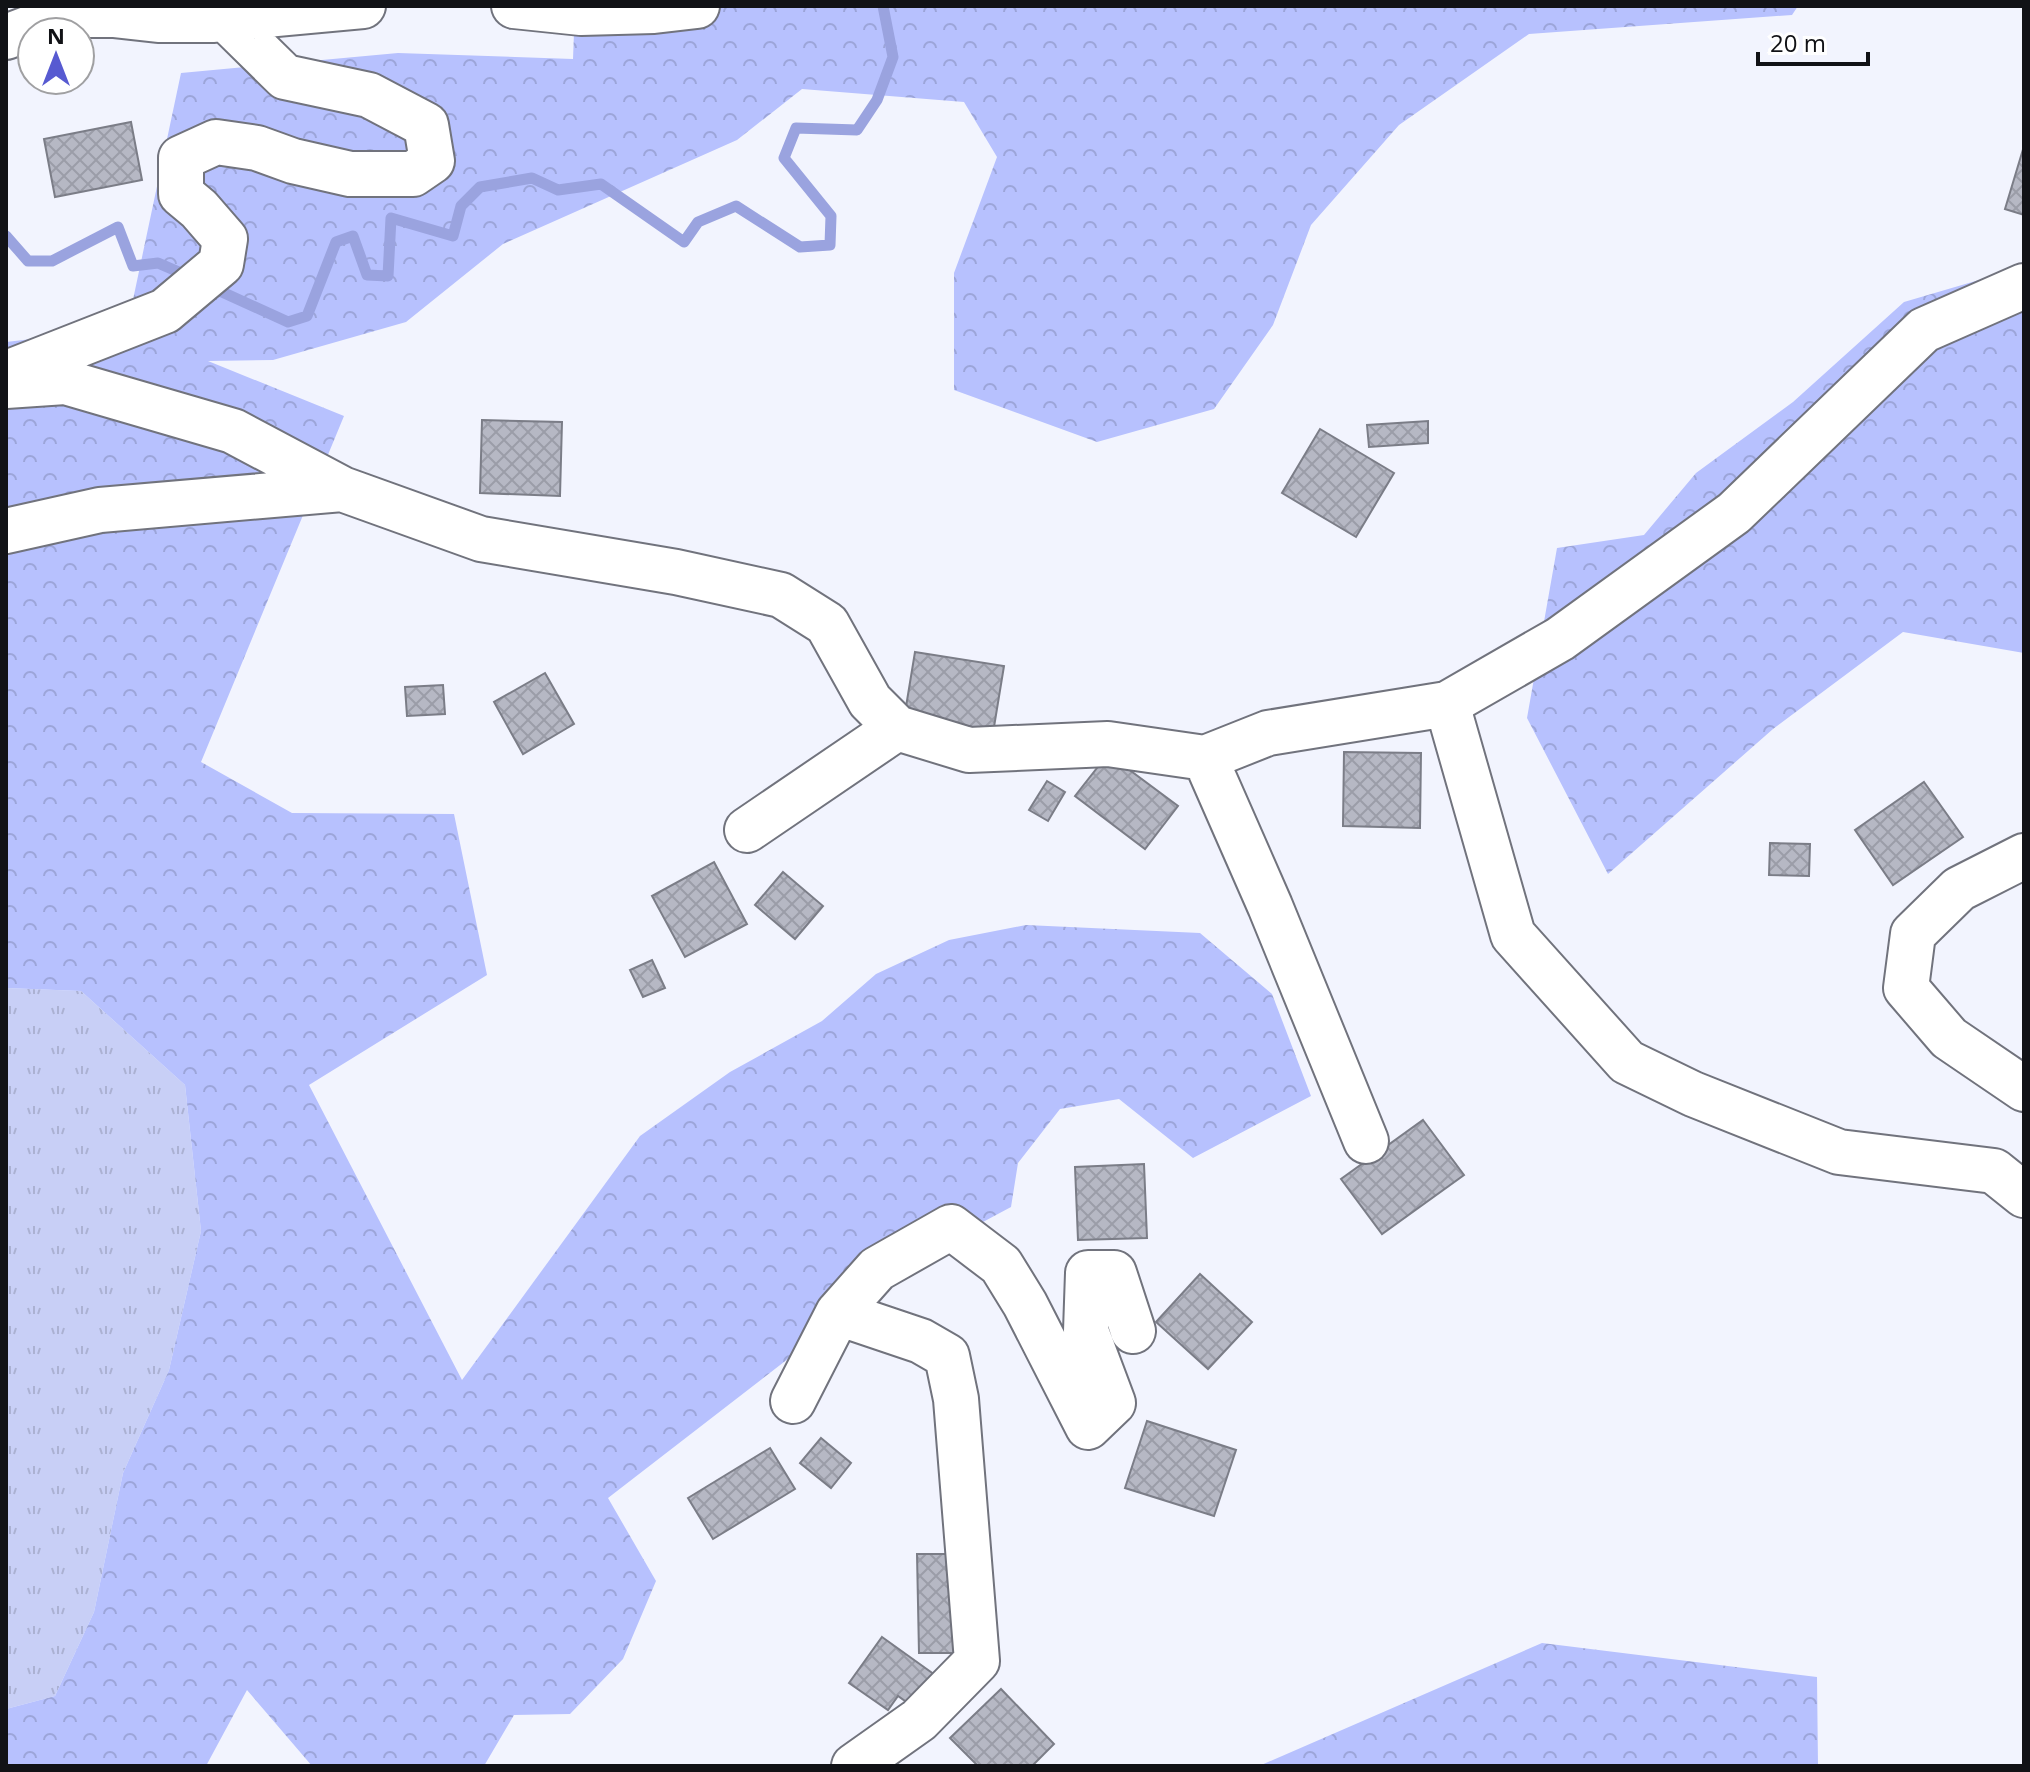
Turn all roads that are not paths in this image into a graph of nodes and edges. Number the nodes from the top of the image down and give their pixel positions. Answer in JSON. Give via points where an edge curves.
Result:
{"nodes":[{"id":1,"x":114,"y":6,"type":"edge"},
{"id":2,"x":363,"y":6,"type":"edge"},
{"id":3,"x":514,"y":6,"type":"edge"},
{"id":4,"x":697,"y":6,"type":"edge"},
{"id":5,"x":226,"y":19,"type":"junction"},
{"id":6,"x":158,"y":20,"type":"junction"},
{"id":7,"x":6,"y":37,"type":"edge"},
{"id":8,"x":2024,"y":286,"type":"edge"},
{"id":9,"x":6,"y":373,"type":"edge"},
{"id":10,"x":6,"y":386,"type":"edge"},
{"id":11,"x":342,"y":489,"type":"junction"},
{"id":12,"x":6,"y":531,"type":"edge"},
{"id":13,"x":1447,"y":704,"type":"junction"},
{"id":14,"x":897,"y":728,"type":"junction"},
{"id":15,"x":1205,"y":758,"type":"junction"},
{"id":16,"x":747,"y":830,"type":"dead end"},
{"id":17,"x":2024,"y":856,"type":"edge"},
{"id":18,"x":2024,"y":1089,"type":"edge"},
{"id":19,"x":1366,"y":1141,"type":"dead end"},
{"id":20,"x":2024,"y":1195,"type":"edge"},
{"id":21,"x":838,"y":1313,"type":"junction"},
{"id":22,"x":1133,"y":1331,"type":"dead end"},
{"id":23,"x":793,"y":1401,"type":"dead end"},
{"id":24,"x":854,"y":1766,"type":"edge"}],
"edges":[{"from":1,"to":6,"type":"street"},
{"from":2,"to":5,"type":"street"},
{"from":3,"to":4,"type":"street","via":[[581,13]]},
{"from":5,"to":6,"type":"street"},
{"from":5,"to":9,"type":"street","via":[[285,77],[369,95],[426,125],[432,161],[413,174],[350,174],[216,142],[181,158],[181,194],[225,239],[221,264],[165,311]]},
{"from":6,"to":7,"type":"street","via":[[64,15]]},
{"from":8,"to":13,"type":"street","via":[[1924,330],[1734,513],[1560,639]]},
{"from":10,"to":11,"type":"street","via":[[65,382],[233,431]]},
{"from":11,"to":12,"type":"street","via":[[100,510]]},
{"from":11,"to":14,"type":"street","via":[[481,539],[781,595],[827,624],[870,701]]},
{"from":13,"to":15,"type":"street","via":[[1268,733]]},
{"from":13,"to":20,"type":"street","via":[[1513,935],[1627,1062],[1839,1152],[1994,1171]]},
{"from":14,"to":15,"type":"street","via":[[969,750],[1108,744]]},
{"from":14,"to":16,"type":"street"},
{"from":15,"to":19,"type":"street"},
{"from":17,"to":18,"type":"street","via":[[1959,889],[1913,934],[1906,988],[1949,1038]]},
{"from":21,"to":22,"type":"street","via":[[877,1269],[951,1227],[1001,1265],[1088,1427],[1113,1403],[1086,1331],[1088,1273],[1114,1273]]},
{"from":21,"to":23,"type":"street"},
{"from":21,"to":24,"type":"street","via":[[921,1341],[947,1356],[956,1399],[977,1661],[919,1720]]}]}
